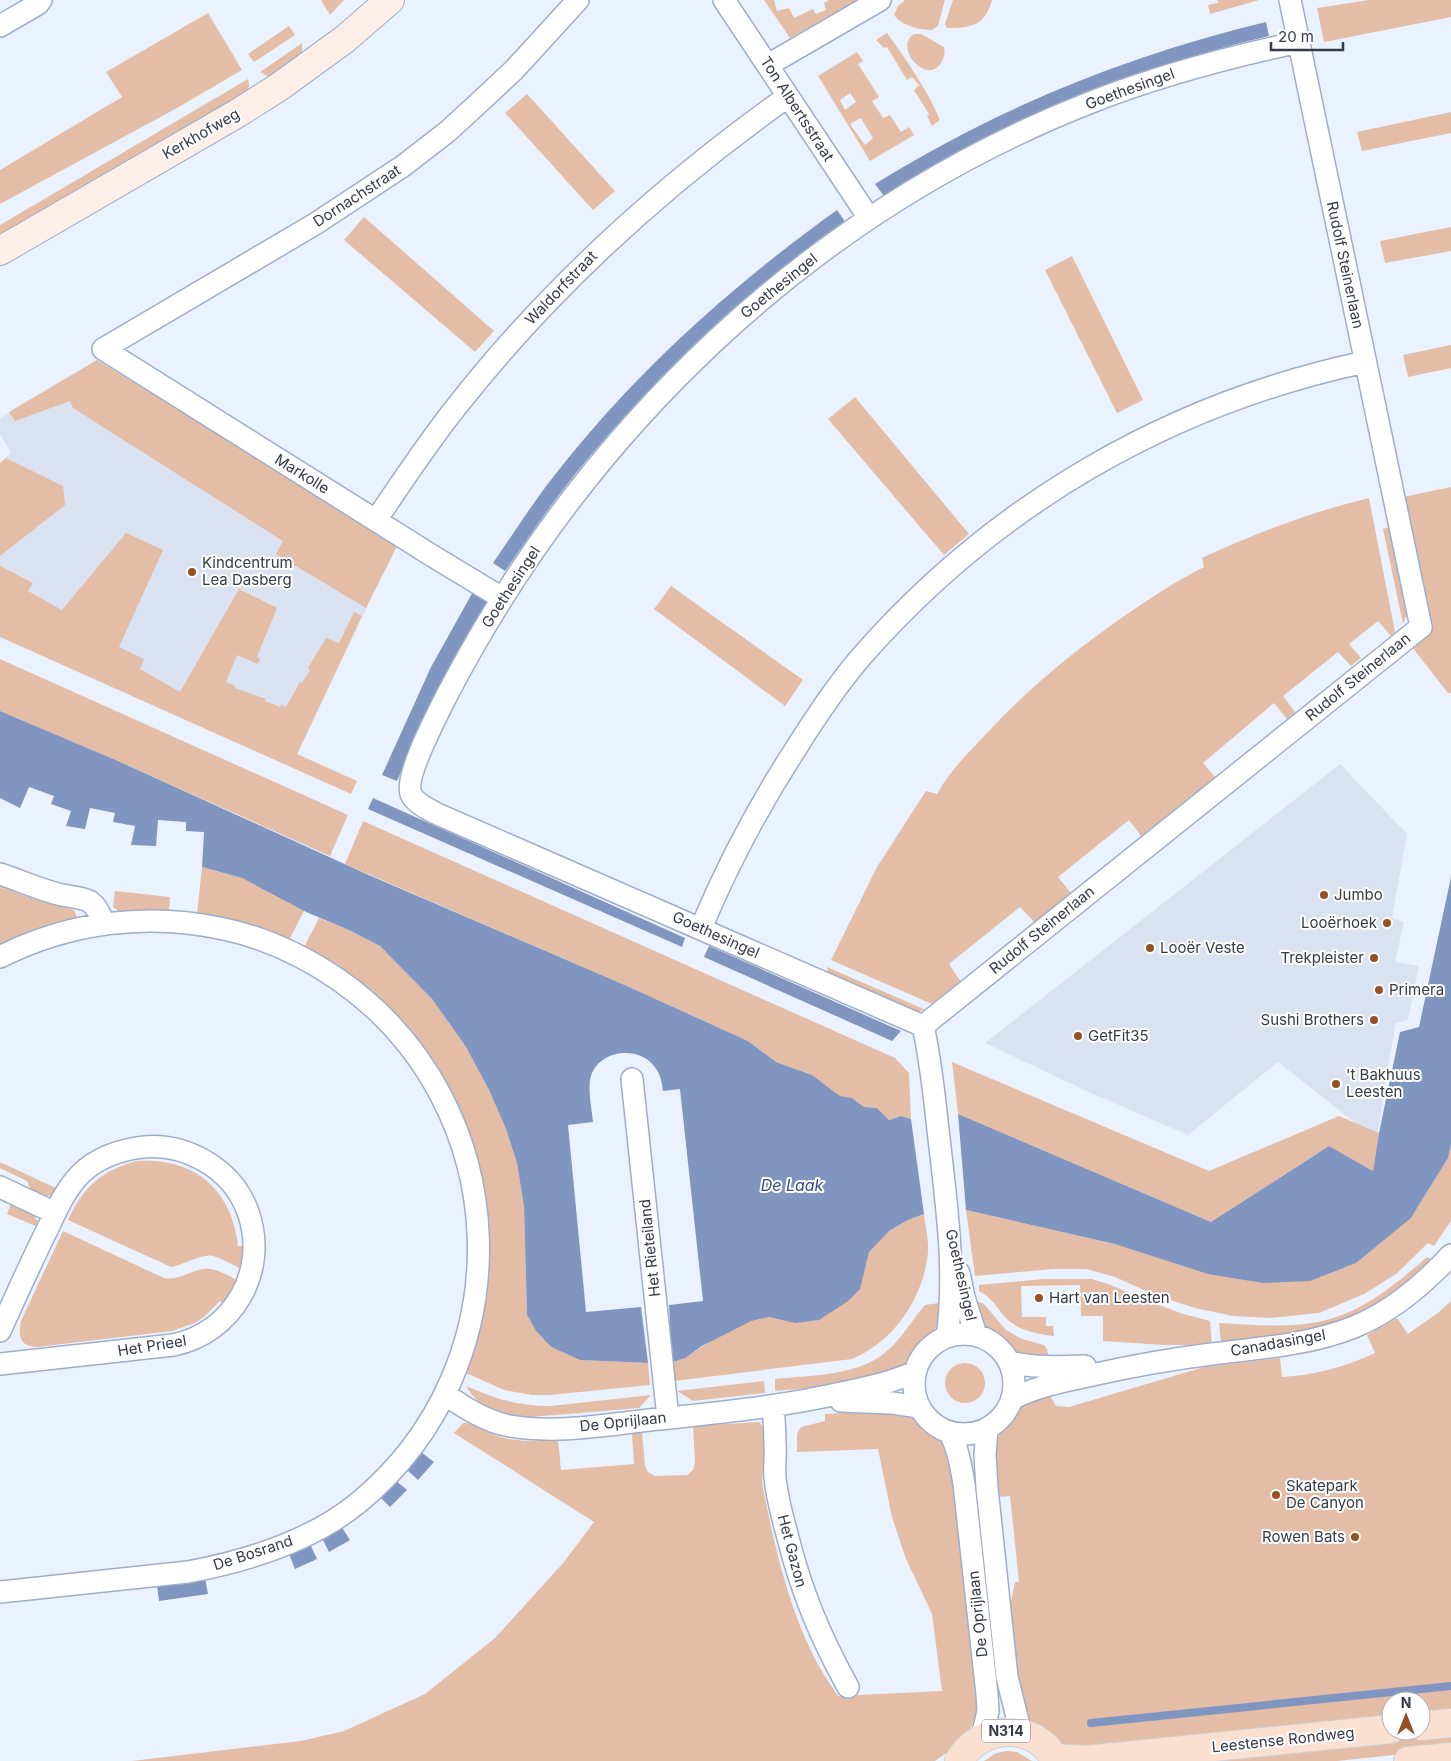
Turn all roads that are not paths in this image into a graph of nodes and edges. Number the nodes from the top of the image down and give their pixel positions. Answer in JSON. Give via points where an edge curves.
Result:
{"nodes":[{"id":1,"x":41,"y":0,"type":"edge"},
{"id":2,"x":390,"y":0,"type":"edge"},
{"id":3,"x":578,"y":0,"type":"edge"},
{"id":4,"x":724,"y":0,"type":"edge"},
{"id":5,"x":880,"y":0,"type":"edge"},
{"id":6,"x":1290,"y":0,"type":"edge"},
{"id":7,"x":0,"y":26,"type":"edge"},
{"id":8,"x":1299,"y":42,"type":"junction"},
{"id":9,"x":768,"y":65,"type":"junction"},
{"id":10,"x":787,"y":97,"type":"junction"},
{"id":11,"x":869,"y":218,"type":"junction"},
{"id":12,"x":0,"y":251,"type":"edge"},
{"id":13,"x":102,"y":349,"type":"joint"},
{"id":14,"x":1365,"y":362,"type":"junction"},
{"id":15,"x":376,"y":520,"type":"junction"},
{"id":16,"x":502,"y":598,"type":"junction"},
{"id":17,"x":0,"y":874,"type":"edge"},
{"id":18,"x":104,"y":923,"type":"junction"},
{"id":19,"x":701,"y":928,"type":"junction"},
{"id":20,"x":0,"y":957,"type":"edge"},
{"id":21,"x":923,"y":1026,"type":"junction"},
{"id":22,"x":632,"y":1079,"type":"dead end"},
{"id":23,"x":0,"y":1187,"type":"edge"},
{"id":24,"x":56,"y":1213,"type":"junction"},
{"id":25,"x":947,"y":1214,"type":"junction"},
{"id":26,"x":1451,"y":1255,"type":"edge"},
{"id":27,"x":0,"y":1331,"type":"edge"},
{"id":28,"x":976,"y":1336,"type":"junction"},
{"id":29,"x":948,"y":1337,"type":"junction"},
{"id":30,"x":1009,"y":1362,"type":"junction"},
{"id":31,"x":0,"y":1364,"type":"edge"},
{"id":32,"x":1140,"y":1364,"type":"junction"},
{"id":33,"x":915,"y":1372,"type":"junction"},
{"id":34,"x":446,"y":1395,"type":"junction"},
{"id":35,"x":1012,"y":1399,"type":"junction"},
{"id":36,"x":808,"y":1401,"type":"junction"},
{"id":37,"x":773,"y":1406,"type":"junction"},
{"id":38,"x":919,"y":1407,"type":"junction"},
{"id":39,"x":668,"y":1418,"type":"junction"},
{"id":40,"x":987,"y":1429,"type":"junction"},
{"id":41,"x":950,"y":1433,"type":"junction"},
{"id":42,"x":0,"y":1592,"type":"edge"},
{"id":43,"x":848,"y":1686,"type":"dead end"},
{"id":44,"x":1451,"y":1723,"type":"edge"},
{"id":45,"x":1431,"y":1725,"type":"edge"},
{"id":46,"x":1381,"y":1730,"type":"edge"},
{"id":47,"x":1021,"y":1733,"type":"junction"},
{"id":48,"x":982,"y":1737,"type":"junction"},
{"id":49,"x":1451,"y":1757,"type":"edge"},
{"id":50,"x":1055,"y":1760,"type":"edge"},
{"id":51,"x":959,"y":1761,"type":"edge"},
{"id":52,"x":1408,"y":1761,"type":"edge"}],
"edges":[{"from":1,"to":7,"type":"street"},
{"from":2,"to":12,"type":"street","name":"Kerkhofweg","via":[[345,39],[280,87]]},
{"from":3,"to":13,"type":"street","name":"Dornachstraat","via":[[483,99],[403,166],[322,220]]},
{"from":4,"to":9,"type":"street","name":"Ton Albertsstraat"},
{"from":5,"to":9,"type":"street"},
{"from":6,"to":8,"type":"street","name":"Rudolf Steinerlaan"},
{"from":8,"to":11,"type":"street","name":"Goethesingel","via":[[1191,68],[1093,102],[983,151]]},
{"from":8,"to":14,"type":"street","name":"Rudolf Steinerlaan"},
{"from":9,"to":10,"type":"street","name":"Ton Albertsstraat"},
{"from":10,"to":11,"type":"street","name":"Ton Albertsstraat"},
{"from":10,"to":15,"type":"street","name":"Waldorfstraat","via":[[670,186],[560,286],[456,406]]},
{"from":11,"to":16,"type":"street","name":"Goethesingel","via":[[754,305],[683,370],[584,482]]},
{"from":13,"to":15,"type":"street","name":"Markolle"},
{"from":14,"to":19,"type":"street","via":[[1243,397],[1139,440],[1059,486],[949,569],[887,629],[832,694],[750,824]]},
{"from":14,"to":21,"type":"street","name":"Rudolf Steinerlaan","via":[[1420,627]]},
{"from":15,"to":16,"type":"street","name":"Markolle"},
{"from":16,"to":19,"type":"street","name":"Goethesingel","via":[[437,715],[416,762],[410,783],[411,795],[435,813]]},
{"from":17,"to":18,"type":"street","via":[[90,902]]},
{"from":18,"to":20,"type":"street","name":"De Bosrand","via":[[40,940]]},
{"from":18,"to":34,"type":"street","name":"De Bosrand","via":[[182,922],[242,933],[268,942],[322,968],[368,1002],[419,1059],[448,1106],[464,1148],[477,1206],[478,1261],[471,1314]]},
{"from":19,"to":21,"type":"street","name":"Goethesingel"},
{"from":21,"to":25,"type":"street","name":"Goethesingel","via":[[929,1052]]},
{"from":22,"to":39,"type":"street","name":"Het Rieteiland"},
{"from":23,"to":24,"type":"street"},
{"from":24,"to":27,"type":"street","name":"Het Prieel"},
{"from":24,"to":31,"type":"street","name":"Het Prieel","via":[[76,1179],[110,1155],[146,1146],[180,1150],[221,1172],[241,1198],[252,1227],[249,1279],[228,1314],[196,1339],[166,1346]]},
{"from":25,"to":28,"type":"street","name":"Goethesingel","via":[[964,1297]]},
{"from":25,"to":29,"type":"street","name":"Goethesingel"},
{"from":26,"to":32,"type":"street","name":"Canadasingel","via":[[1413,1291],[1354,1327],[1283,1346]]},
{"from":28,"to":29,"type":"street","via":[[961,1334]]},
{"from":28,"to":30,"type":"street","via":[[1000,1349]]},
{"from":29,"to":33,"type":"street","via":[[932,1346],[921,1358]]},
{"from":30,"to":32,"type":"street","name":"Canadasingel","via":[[1053,1368]]},
{"from":30,"to":35,"type":"street","via":[[1013,1374]]},
{"from":32,"to":35,"type":"street","name":"Canadasingel","via":[[1053,1384]]},
{"from":33,"to":36,"type":"street","name":"De Oprijlaan","via":[[862,1389]]},
{"from":33,"to":38,"type":"street","via":[[913,1388]]},
{"from":34,"to":39,"type":"street","name":"De Oprijlaan","via":[[494,1422],[529,1429]]},
{"from":34,"to":42,"type":"street","name":"De Bosrand","via":[[414,1444],[368,1494],[332,1521],[289,1543],[231,1563],[188,1572]]},
{"from":35,"to":40,"type":"street","via":[[1005,1414]]},
{"from":36,"to":37,"type":"street","name":"De Oprijlaan"},
{"from":36,"to":38,"type":"street","name":"De Oprijlaan","via":[[892,1403]]},
{"from":37,"to":39,"type":"street","name":"De Oprijlaan"},
{"from":37,"to":43,"type":"street","name":"Het Gazon","via":[[775,1478],[799,1581]]},
{"from":38,"to":41,"type":"street","via":[[925,1417]]},
{"from":40,"to":41,"type":"street","via":[[967,1435]]},
{"from":40,"to":47,"type":"street","name":"De Oprijlaan","via":[[987,1488],[1007,1676]]},
{"from":41,"to":48,"type":"street","name":"De Oprijlaan","via":[[964,1484],[987,1694],[988,1711]]},
{"from":44,"to":45,"type":"main road"},
{"from":46,"to":50,"type":"main road","name":"Leestense Rondweg","number":"N314","via":[[1086,1760]]},
{"from":47,"to":48,"type":"main road","number":"N314","via":[[1001,1732]]},
{"from":47,"to":50,"type":"main road","number":"N314","via":[[1040,1742]]},
{"from":48,"to":51,"type":"main road","number":"N314"},
{"from":49,"to":52,"type":"main road"}]}
